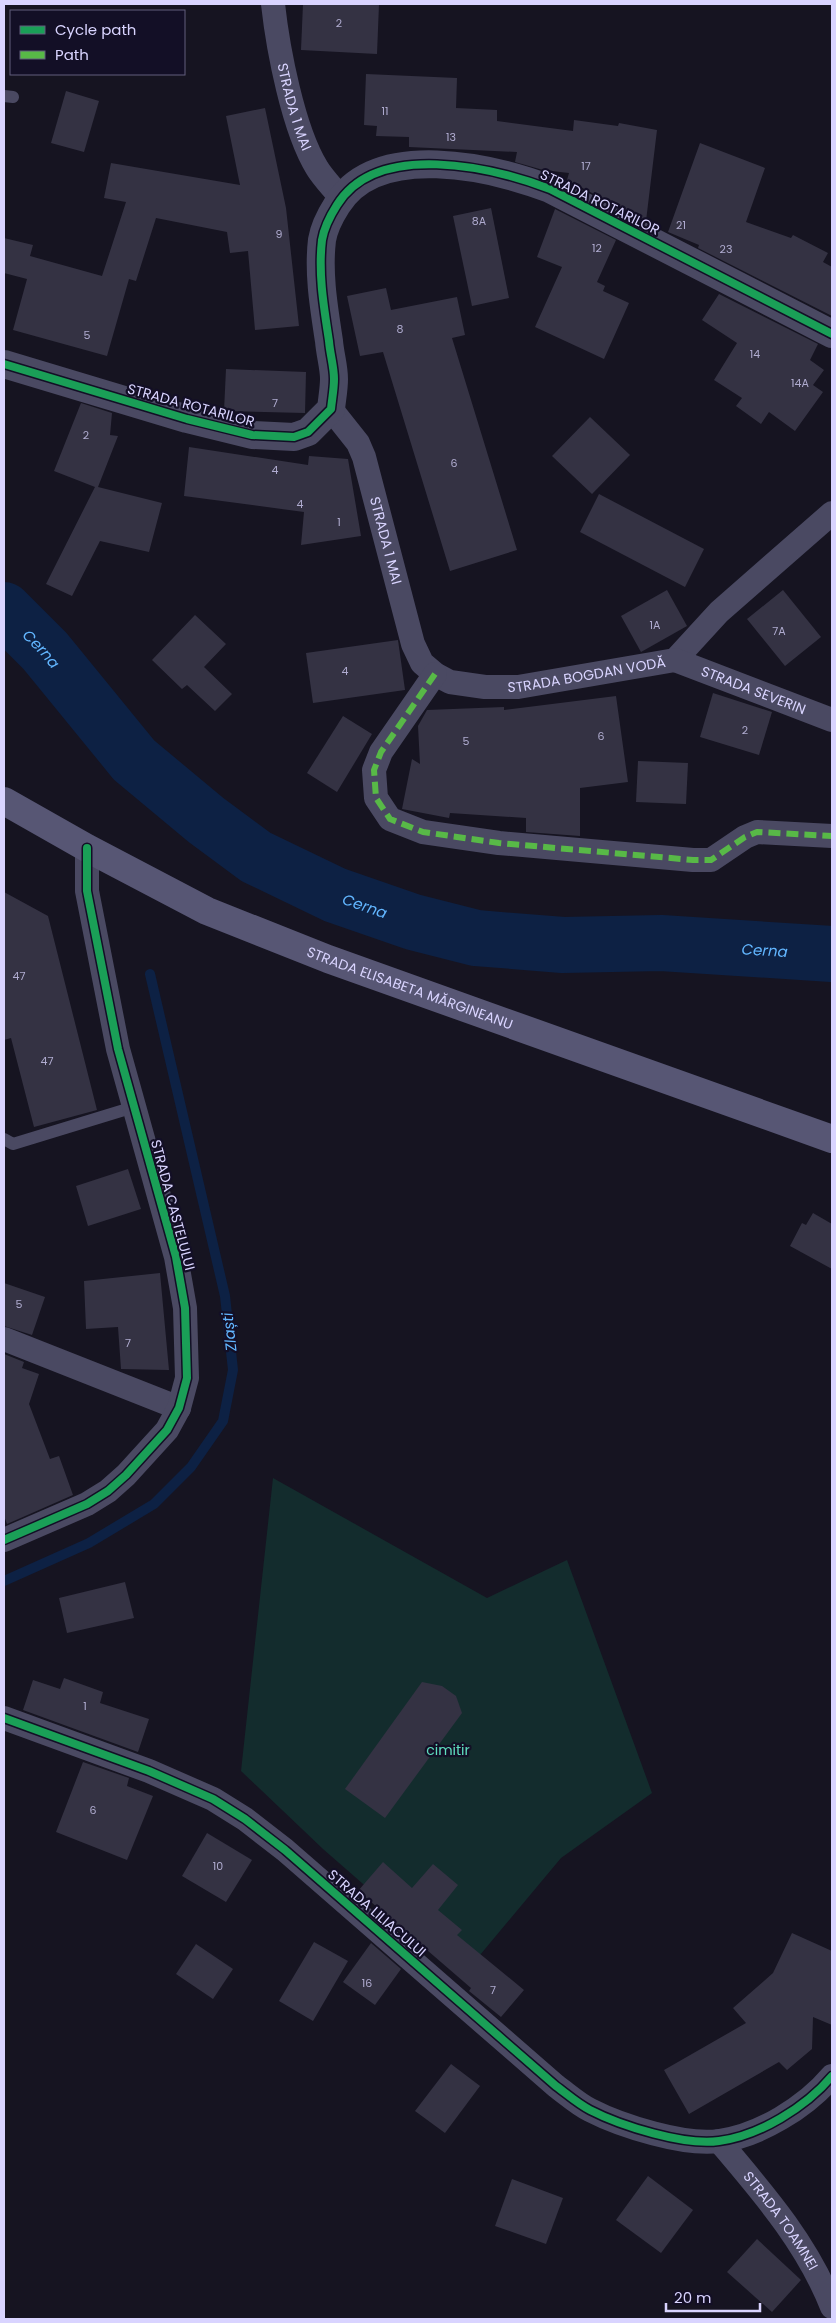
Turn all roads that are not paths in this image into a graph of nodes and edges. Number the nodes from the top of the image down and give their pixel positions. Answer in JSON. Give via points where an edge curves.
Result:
{"nodes":[{"id":1,"x":273,"y":4,"type":"edge"},
{"id":2,"x":341,"y":198,"type":"junction"},
{"id":3,"x":832,"y":334,"type":"edge"},
{"id":4,"x":4,"y":364,"type":"edge"},
{"id":5,"x":331,"y":409,"type":"junction"},
{"id":6,"x":832,"y":513,"type":"edge"},
{"id":7,"x":675,"y":660,"type":"junction"},
{"id":8,"x":435,"y":674,"type":"junction"},
{"id":9,"x":832,"y":720,"type":"edge"},
{"id":10,"x":4,"y":801,"type":"edge"},
{"id":11,"x":832,"y":836,"type":"edge"},
{"id":12,"x":87,"y":848,"type":"junction"},
{"id":13,"x":134,"y":1108,"type":"junction"},
{"id":14,"x":4,"y":1139,"type":"edge"},
{"id":15,"x":832,"y":1139,"type":"edge"},
{"id":16,"x":4,"y":1339,"type":"edge"},
{"id":17,"x":179,"y":1408,"type":"junction"},
{"id":18,"x":4,"y":1540,"type":"edge"},
{"id":19,"x":4,"y":1718,"type":"edge"},
{"id":20,"x":832,"y":2076,"type":"edge"},
{"id":21,"x":718,"y":2142,"type":"junction"},
{"id":22,"x":832,"y":2307,"type":"edge"}],
"edges":[{"from":1,"to":2,"type":"street","name":"STRADA 1 MAI","via":[[283,64],[300,128],[317,168]]},
{"from":2,"to":3,"type":"street","name":"STRADA ROTARILOR","via":[[368,175],[397,166],[484,168],[517,176],[550,189]]},
{"from":2,"to":5,"type":"street","name":"STRADA ROTARILOR","via":[[322,237],[321,290],[334,378]]},
{"from":4,"to":5,"type":"street","name":"STRADA ROTARILOR","via":[[187,419],[252,435],[294,437],[308,432]]},
{"from":5,"to":8,"type":"street","name":"STRADA 1 MAI","via":[[358,442],[364,456],[413,644],[422,663]]},
{"from":6,"to":7,"type":"street","name":"STRADA BOGDAN VODĂ","via":[[719,612]]},
{"from":7,"to":8,"type":"street","name":"STRADA BOGDAN VODĂ","via":[[518,687],[450,682]]},
{"from":7,"to":9,"type":"street","name":"STRADA SEVERIN"},
{"from":8,"to":11,"type":"street","via":[[381,752],[374,770],[376,798],[390,820],[423,832],[499,843],[693,860],[712,860],[757,832]]},
{"from":10,"to":12,"type":"main road","name":"STRADA ELISABETA MĂRGINEANU"},
{"from":12,"to":13,"type":"street","name":"STRADA CASTELULUI","via":[[87,891],[118,1048]]},
{"from":12,"to":15,"type":"main road","name":"STRADA ELISABETA MĂRGINEANU","via":[[207,911],[328,959]]},
{"from":13,"to":14,"type":"lane","via":[[13,1144]]},
{"from":13,"to":17,"type":"street","name":"STRADA CASTELULUI","via":[[176,1257],[185,1308],[187,1378]]},
{"from":16,"to":17,"type":"street"},
{"from":17,"to":18,"type":"street","name":"STRADA CASTELULUI","via":[[167,1430],[108,1491],[87,1504]]},
{"from":19,"to":21,"type":"street","name":"STRADA LILIACULUI","via":[[149,1771],[213,1799],[244,1819],[285,1850],[556,2086],[590,2110],[657,2134]]},
{"from":20,"to":21,"type":"street","via":[[793,2112],[759,2130]]},
{"from":21,"to":22,"type":"street","name":"STRADA TOAMNEI","via":[[788,2225],[814,2266]]}]}
